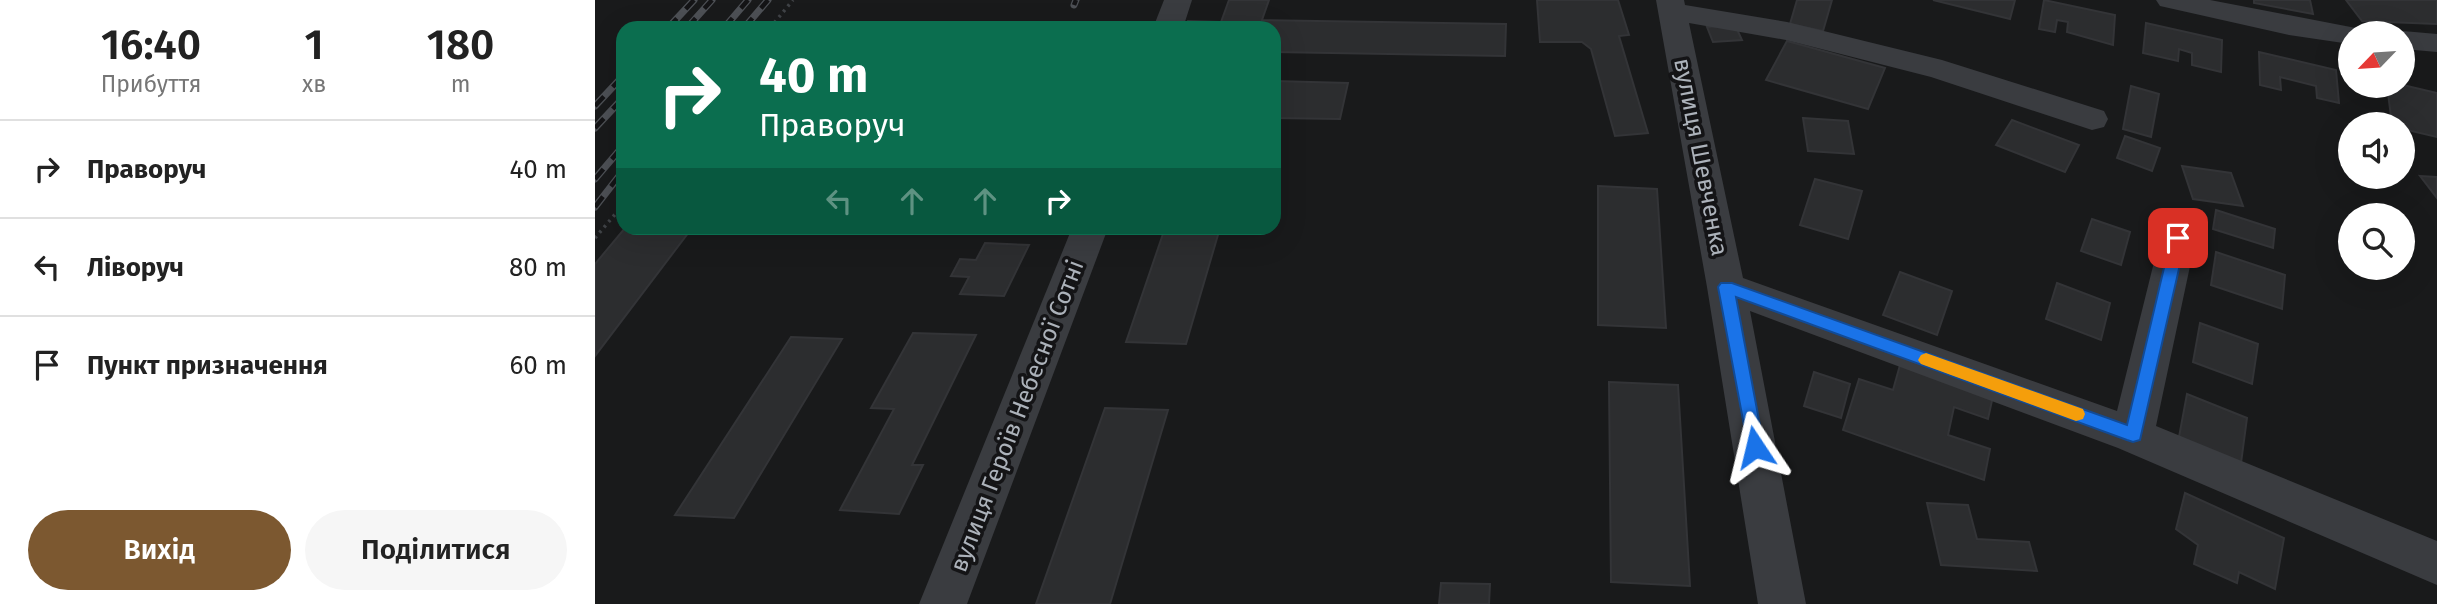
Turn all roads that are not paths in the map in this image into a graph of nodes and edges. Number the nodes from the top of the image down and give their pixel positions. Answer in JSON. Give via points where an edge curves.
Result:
{"nodes":[{"id":1,"x":1178,"y":0,"type":"edge"},
{"id":2,"x":2169,"y":0,"type":"edge"},
{"id":3,"x":1671,"y":6,"type":"edge"},
{"id":4,"x":1170,"y":21,"type":"edge"},
{"id":5,"x":2338,"y":33,"type":"edge"},
{"id":6,"x":2415,"y":41,"type":"edge"},
{"id":7,"x":2437,"y":43,"type":"edge"},
{"id":8,"x":2092,"y":118,"type":"dead end"},
{"id":9,"x":1087,"y":235,"type":"edge"},
{"id":10,"x":2178,"y":238,"type":"dead end"},
{"id":11,"x":1726,"y":287,"type":"junction"},
{"id":12,"x":2133,"y":435,"type":"junction"},
{"id":13,"x":2437,"y":563,"type":"edge"},
{"id":14,"x":943,"y":604,"type":"edge"},
{"id":15,"x":1782,"y":604,"type":"edge"}],
"edges":[{"from":1,"to":4,"type":"street"},
{"from":2,"to":5,"type":"street"},
{"from":3,"to":8,"type":"street","via":[[1942,70]]},
{"from":3,"to":11,"type":"street","name":"вулиця Шевченка"},
{"from":6,"to":7,"type":"street"},
{"from":9,"to":14,"type":"street","name":"вулиця Героїв Небесної Сотні"},
{"from":10,"to":12,"type":"street"},
{"from":11,"to":12,"type":"street"},
{"from":11,"to":15,"type":"street","name":"вулиця Шевченка"},
{"from":12,"to":13,"type":"street"}]}
